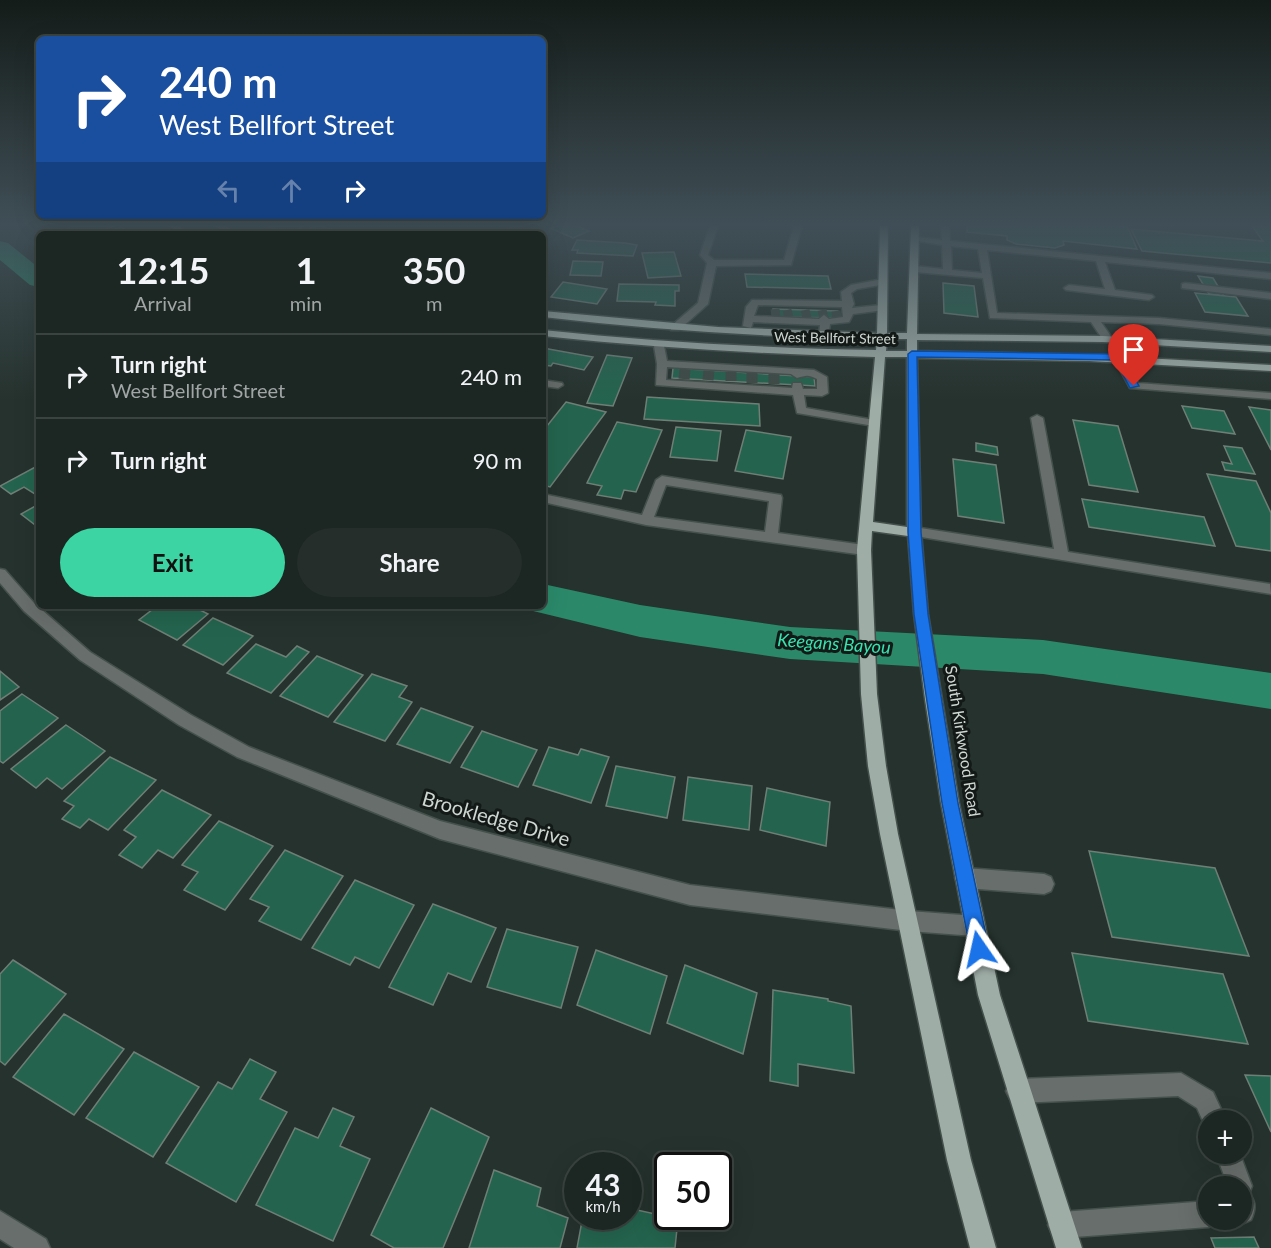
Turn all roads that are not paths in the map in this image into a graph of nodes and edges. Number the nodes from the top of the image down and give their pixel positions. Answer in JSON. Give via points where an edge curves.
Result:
{"nodes":[{"id":1,"x":707,"y":284,"type":"edge"},
{"id":2,"x":867,"y":284,"type":"edge"},
{"id":3,"x":883,"y":284,"type":"edge"},
{"id":4,"x":915,"y":284,"type":"edge"},
{"id":5,"x":988,"y":284,"type":"edge"},
{"id":6,"x":1108,"y":284,"type":"edge"},
{"id":7,"x":1185,"y":286,"type":"dead end"},
{"id":8,"x":1069,"y":288,"type":"dead end"},
{"id":9,"x":1111,"y":293,"type":"junction"},
{"id":10,"x":1271,"y":296,"type":"edge"},
{"id":11,"x":1149,"y":297,"type":"dead end"},
{"id":12,"x":849,"y":308,"type":"junction"},
{"id":13,"x":881,"y":308,"type":"junction"},
{"id":14,"x":776,"y":312,"type":"junction"},
{"id":15,"x":788,"y":312,"type":"junction"},
{"id":16,"x":806,"y":313,"type":"junction"},
{"id":17,"x":823,"y":313,"type":"junction"},
{"id":18,"x":546,"y":314,"type":"edge"},
{"id":19,"x":836,"y":314,"type":"junction"},
{"id":20,"x":749,"y":319,"type":"junction"},
{"id":21,"x":1094,"y":319,"type":"junction"},
{"id":22,"x":675,"y":328,"type":"junction"},
{"id":23,"x":746,"y":332,"type":"junction"},
{"id":24,"x":546,"y":333,"type":"edge"},
{"id":25,"x":1270,"y":333,"type":"edge"},
{"id":26,"x":824,"y":335,"type":"junction"},
{"id":27,"x":882,"y":336,"type":"junction"},
{"id":28,"x":913,"y":336,"type":"junction"},
{"id":29,"x":1107,"y":338,"type":"junction"},
{"id":30,"x":659,"y":346,"type":"junction"},
{"id":31,"x":1271,"y":349,"type":"edge"},
{"id":32,"x":742,"y":350,"type":"junction"},
{"id":33,"x":879,"y":354,"type":"junction"},
{"id":34,"x":912,"y":354,"type":"junction"},
{"id":35,"x":1118,"y":357,"type":"junction"},
{"id":36,"x":662,"y":364,"type":"junction"},
{"id":37,"x":1271,"y":368,"type":"edge"},
{"id":38,"x":684,"y":374,"type":"junction"},
{"id":39,"x":709,"y":376,"type":"junction"},
{"id":40,"x":742,"y":377,"type":"junction"},
{"id":41,"x":774,"y":380,"type":"junction"},
{"id":42,"x":797,"y":381,"type":"junction"},
{"id":43,"x":546,"y":383,"type":"edge"},
{"id":44,"x":558,"y":385,"type":"dead end"},
{"id":45,"x":1271,"y":396,"type":"edge"},
{"id":46,"x":1037,"y":418,"type":"dead end"},
{"id":47,"x":874,"y":423,"type":"junction"},
{"id":48,"x":546,"y":499,"type":"edge"},
{"id":49,"x":646,"y":520,"type":"junction"},
{"id":50,"x":866,"y":526,"type":"junction"},
{"id":51,"x":914,"y":532,"type":"junction"},
{"id":52,"x":771,"y":538,"type":"junction"},
{"id":53,"x":864,"y":550,"type":"junction"},
{"id":54,"x":1062,"y":556,"type":"junction"},
{"id":55,"x":0,"y":574,"type":"edge"},
{"id":56,"x":1270,"y":589,"type":"edge"},
{"id":57,"x":965,"y":878,"type":"junction"},
{"id":58,"x":1044,"y":884,"type":"dead end"},
{"id":59,"x":909,"y":921,"type":"junction"},
{"id":60,"x":975,"y":926,"type":"junction"},
{"id":61,"x":1018,"y":1091,"type":"junction"},
{"id":62,"x":1210,"y":1110,"type":"edge"},
{"id":63,"x":1198,"y":1216,"type":"edge"},
{"id":64,"x":0,"y":1224,"type":"edge"},
{"id":65,"x":1065,"y":1237,"type":"edge"},
{"id":66,"x":37,"y":1248,"type":"edge"},
{"id":67,"x":983,"y":1248,"type":"edge"}],
"edges":[{"from":1,"to":22,"type":"street","via":[[703,304]]},
{"from":2,"to":12,"type":"street","via":[[846,292]]},
{"from":3,"to":13,"type":"main road"},
{"from":4,"to":28,"type":"main road","name":"South Kirkwood Road"},
{"from":5,"to":21,"type":"street","via":[[993,316]]},
{"from":6,"to":9,"type":"street"},
{"from":7,"to":10,"type":"street"},
{"from":8,"to":9,"type":"street"},
{"from":9,"to":11,"type":"street"},
{"from":12,"to":13,"type":"street"},
{"from":12,"to":19,"type":"street"},
{"from":12,"to":19,"type":"street","via":[[846,320]]},
{"from":13,"to":27,"type":"main road"},
{"from":14,"to":15,"type":"street"},
{"from":14,"to":15,"type":"street"},
{"from":14,"to":20,"type":"street"},
{"from":14,"to":20,"type":"street","via":[[755,302]]},
{"from":15,"to":16,"type":"street"},
{"from":15,"to":16,"type":"street"},
{"from":16,"to":17,"type":"street"},
{"from":16,"to":17,"type":"street"},
{"from":17,"to":19,"type":"street"},
{"from":17,"to":19,"type":"street"},
{"from":17,"to":26,"type":"street"},
{"from":18,"to":22,"type":"main road","name":"West Bellfort Street"},
{"from":20,"to":23,"type":"street"},
{"from":21,"to":25,"type":"street","via":[[1159,321]]},
{"from":21,"to":29,"type":"street"},
{"from":22,"to":23,"type":"main road","name":"West Bellfort Street"},
{"from":23,"to":26,"type":"main road","name":"West Bellfort Street"},
{"from":24,"to":30,"type":"main road","name":"West Bellfort Street"},
{"from":26,"to":27,"type":"main road","name":"West Bellfort Street"},
{"from":27,"to":28,"type":"main road","name":"West Bellfort Street"},
{"from":27,"to":33,"type":"main road"},
{"from":28,"to":29,"type":"main road","name":"West Bellfort Street"},
{"from":28,"to":34,"type":"main road","name":"South Kirkwood Road"},
{"from":29,"to":31,"type":"main road","name":"West Bellfort Street"},
{"from":29,"to":35,"type":"main road"},
{"from":30,"to":32,"type":"main road","name":"West Bellfort Street"},
{"from":30,"to":36,"type":"street"},
{"from":32,"to":33,"type":"main road","name":"West Bellfort Street"},
{"from":32,"to":40,"type":"street"},
{"from":33,"to":34,"type":"main road","name":"West Bellfort Street"},
{"from":33,"to":47,"type":"main road"},
{"from":34,"to":35,"type":"main road","name":"West Bellfort Street"},
{"from":34,"to":51,"type":"main road","name":"South Kirkwood Road"},
{"from":35,"to":37,"type":"main road","name":"West Bellfort Street"},
{"from":35,"to":45,"type":"street","via":[[1134,386]]},
{"from":36,"to":38,"type":"street"},
{"from":36,"to":38,"type":"street","via":[[660,383]]},
{"from":38,"to":39,"type":"street"},
{"from":38,"to":39,"type":"street"},
{"from":39,"to":40,"type":"street"},
{"from":39,"to":40,"type":"street"},
{"from":40,"to":41,"type":"street"},
{"from":40,"to":41,"type":"street"},
{"from":41,"to":42,"type":"street"},
{"from":41,"to":42,"type":"street"},
{"from":42,"to":47,"type":"street","via":[[801,411]]},
{"from":43,"to":44,"type":"street"},
{"from":46,"to":54,"type":"street"},
{"from":47,"to":50,"type":"main road"},
{"from":48,"to":49,"type":"street"},
{"from":49,"to":52,"type":"street"},
{"from":49,"to":52,"type":"street","via":[[662,480],[776,498]]},
{"from":50,"to":51,"type":"main road"},
{"from":50,"to":53,"type":"main road"},
{"from":51,"to":54,"type":"street"},
{"from":51,"to":57,"type":"main road","name":"South Kirkwood Road","via":[[933,699]]},
{"from":52,"to":53,"type":"street"},
{"from":53,"to":59,"type":"main road","via":[[869,694],[889,834]]},
{"from":54,"to":56,"type":"street"},
{"from":55,"to":59,"type":"street","name":"Brookledge Drive","via":[[85,656],[185,720],[243,752],[440,830],[690,895]]},
{"from":57,"to":58,"type":"street"},
{"from":57,"to":60,"type":"main road","name":"South Kirkwood Road"},
{"from":59,"to":60,"type":"street","name":"Brookledge Drive"},
{"from":59,"to":67,"type":"main road","via":[[959,1160]]},
{"from":60,"to":61,"type":"main road","name":"South Kirkwood Road","via":[[989,995]]},
{"from":61,"to":62,"type":"street","via":[[1181,1084],[1205,1100]]},
{"from":61,"to":65,"type":"main road","name":"South Kirkwood Road"},
{"from":63,"to":65,"type":"street"},
{"from":64,"to":66,"type":"street"}]}
